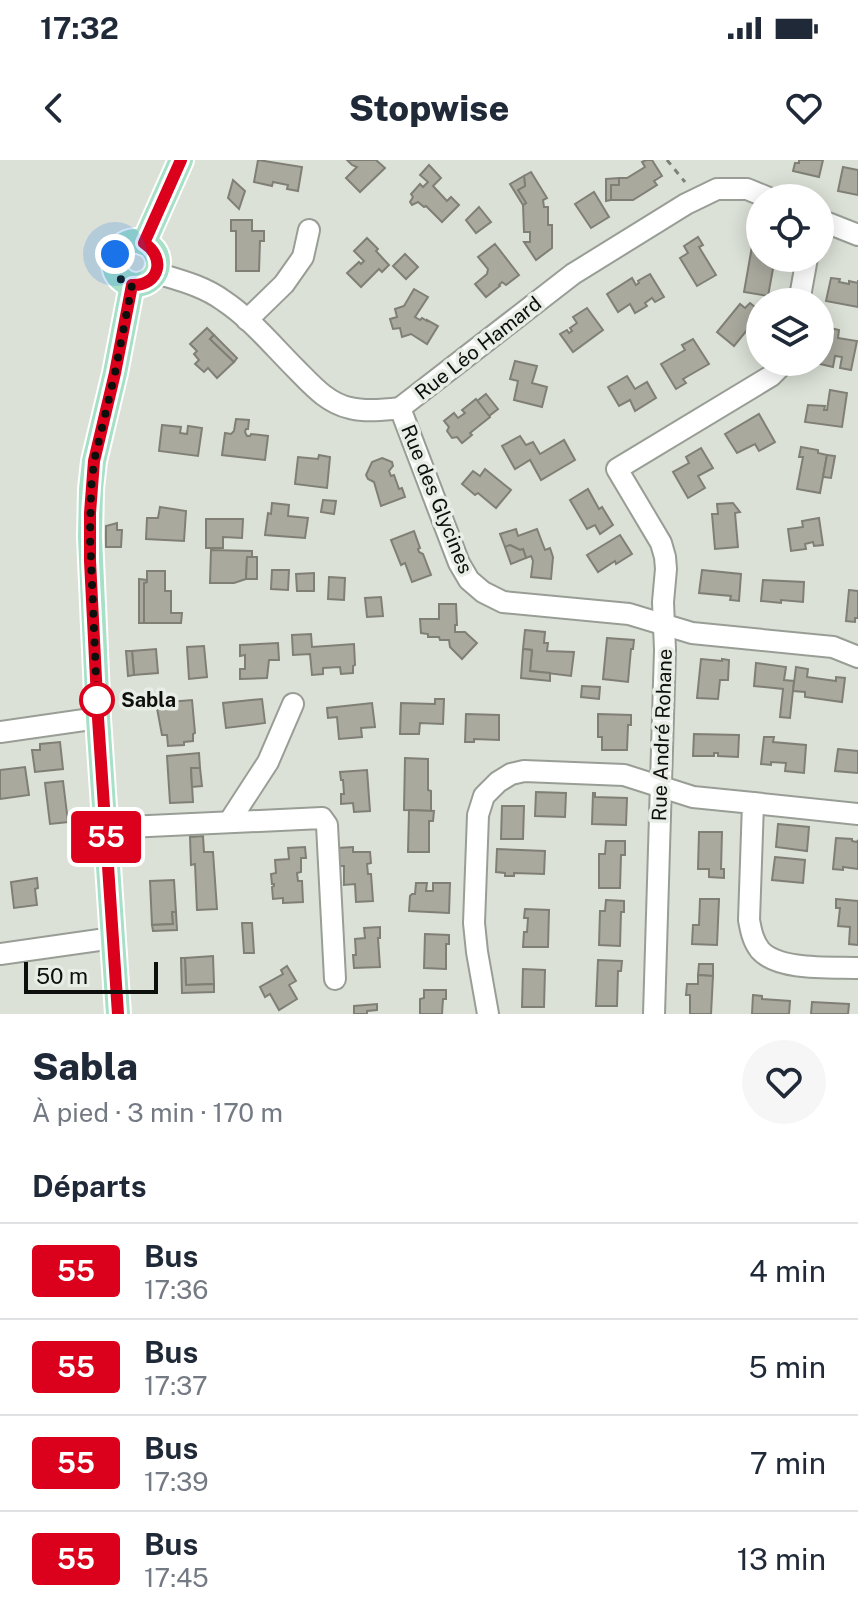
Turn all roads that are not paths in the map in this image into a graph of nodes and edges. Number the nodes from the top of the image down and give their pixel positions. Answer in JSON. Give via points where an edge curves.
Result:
{"nodes":[{"id":1,"x":181,"y":160,"type":"edge"},
{"id":2,"x":746,"y":189,"type":"edge"},
{"id":3,"x":834,"y":226,"type":"edge"},
{"id":4,"x":309,"y":230,"type":"dead end"},
{"id":5,"x":858,"y":235,"type":"edge"},
{"id":6,"x":144,"y":243,"type":"junction"},
{"id":7,"x":156,"y":273,"type":"junction"},
{"id":8,"x":132,"y":285,"type":"junction"},
{"id":9,"x":247,"y":320,"type":"junction"},
{"id":10,"x":771,"y":376,"type":"edge"},
{"id":11,"x":400,"y":408,"type":"junction"},
{"id":12,"x":665,"y":624,"type":"junction"},
{"id":13,"x":858,"y":657,"type":"edge"},
{"id":14,"x":293,"y":704,"type":"dead end"},
{"id":15,"x":98,"y":718,"type":"junction"},
{"id":16,"x":0,"y":732,"type":"edge"},
{"id":17,"x":661,"y":788,"type":"junction"},
{"id":18,"x":753,"y":803,"type":"junction"},
{"id":19,"x":858,"y":814,"type":"edge"},
{"id":20,"x":229,"y":822,"type":"junction"},
{"id":21,"x":106,"y":828,"type":"junction"},
{"id":22,"x":113,"y":938,"type":"junction"},
{"id":23,"x":0,"y":954,"type":"edge"},
{"id":24,"x":858,"y":968,"type":"edge"},
{"id":25,"x":335,"y":979,"type":"dead end"},
{"id":26,"x":118,"y":1014,"type":"edge"},
{"id":27,"x":488,"y":1014,"type":"edge"},
{"id":28,"x":654,"y":1014,"type":"edge"}],
"edges":[{"from":1,"to":6,"type":"main road"},
{"from":2,"to":11,"type":"street","name":"Rue Léo Hamard","via":[[717,189],[686,204],[573,274]]},
{"from":3,"to":5,"type":"street"},
{"from":4,"to":9,"type":"street","via":[[297,266]]},
{"from":6,"to":7,"type":"main road","via":[[155,252]]},
{"from":6,"to":8,"type":"main road","via":[[125,244],[113,260],[116,274]]},
{"from":7,"to":8,"type":"main road","via":[[146,283]]},
{"from":7,"to":9,"type":"street","name":"Rue Léo Hamard","via":[[208,290]]},
{"from":8,"to":15,"type":"main road","via":[[91,489]]},
{"from":9,"to":11,"type":"street","name":"Rue Léo Hamard","via":[[336,403],[353,409]]},
{"from":10,"to":12,"type":"street","name":"Rue André Rohane","via":[[617,469],[661,543]]},
{"from":11,"to":12,"type":"street","name":"Rue des Glycines","via":[[459,563],[483,592],[503,602],[629,614]]},
{"from":12,"to":13,"type":"street","name":"Rue des Glycines","via":[[692,633],[833,647]]},
{"from":12,"to":17,"type":"street","name":"Rue André Rohane"},
{"from":14,"to":20,"type":"street","via":[[268,762]]},
{"from":15,"to":16,"type":"street"},
{"from":15,"to":21,"type":"main road"},
{"from":17,"to":18,"type":"street"},
{"from":17,"to":27,"type":"street","via":[[624,775],[524,771],[498,782],[484,796],[478,815],[474,923]]},
{"from":17,"to":28,"type":"street","name":"Rue André Rohane"},
{"from":18,"to":19,"type":"street"},
{"from":18,"to":24,"type":"street","via":[[749,920],[760,951],[797,965]]},
{"from":20,"to":21,"type":"street"},
{"from":20,"to":25,"type":"street","via":[[322,818],[327,825]]},
{"from":21,"to":22,"type":"main road"},
{"from":22,"to":23,"type":"street"},
{"from":22,"to":26,"type":"main road"}]}
